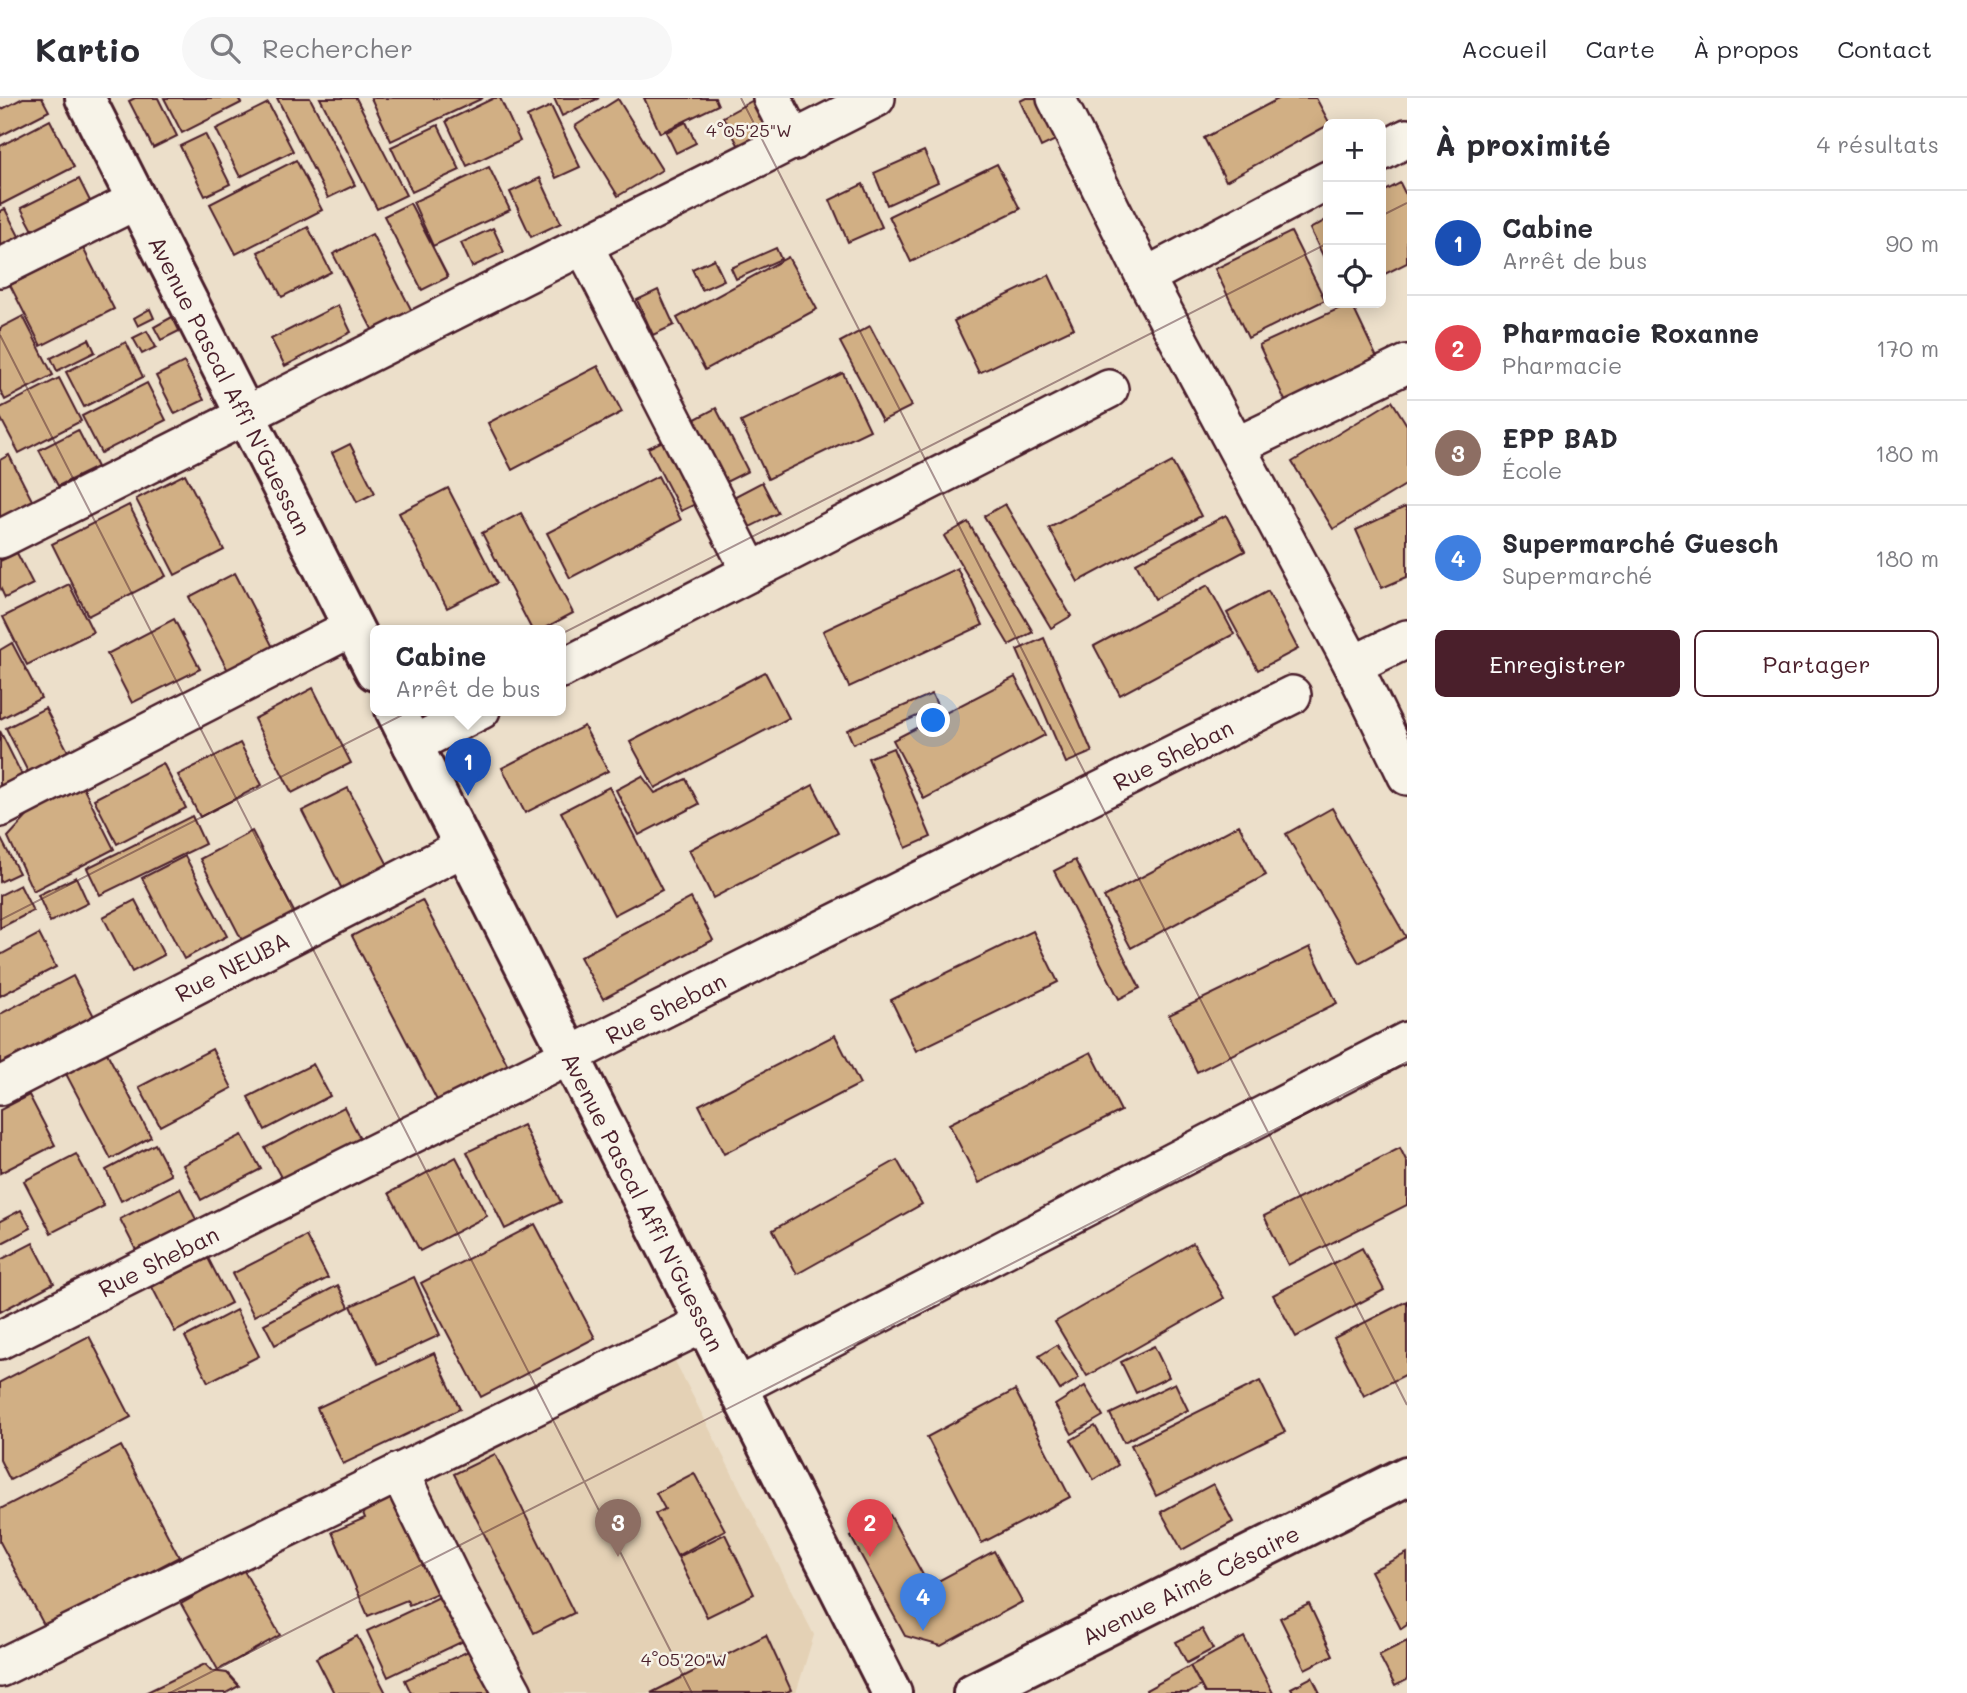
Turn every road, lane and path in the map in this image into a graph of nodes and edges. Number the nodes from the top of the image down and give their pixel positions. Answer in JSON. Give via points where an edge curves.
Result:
{"nodes":[{"id":1,"x":85,"y":98,"type":"edge"},
{"id":2,"x":772,"y":98,"type":"edge"},
{"id":3,"x":877,"y":98,"type":"edge"},
{"id":4,"x":1056,"y":98,"type":"edge"},
{"id":5,"x":1407,"y":138,"type":"edge"},
{"id":6,"x":794,"y":141,"type":"junction"},
{"id":7,"x":1386,"y":149,"type":"edge"},
{"id":8,"x":1324,"y":182,"type":"edge"},
{"id":9,"x":137,"y":200,"type":"junction"},
{"id":10,"x":584,"y":246,"type":"junction"},
{"id":11,"x":0,"y":268,"type":"edge"},
{"id":12,"x":1145,"y":277,"type":"junction"},
{"id":13,"x":1407,"y":363,"type":"edge"},
{"id":14,"x":1109,"y":389,"type":"dead end"},
{"id":15,"x":246,"y":416,"type":"junction"},
{"id":16,"x":1237,"y":446,"type":"junction"},
{"id":17,"x":0,"y":540,"type":"edge"},
{"id":18,"x":751,"y":572,"type":"junction"},
{"id":19,"x":353,"y":626,"type":"junction"},
{"id":20,"x":1407,"y":639,"type":"edge"},
{"id":21,"x":370,"y":661,"type":"edge"},
{"id":22,"x":1353,"y":665,"type":"junction"},
{"id":23,"x":566,"y":666,"type":"edge"},
{"id":24,"x":1292,"y":695,"type":"dead end"},
{"id":25,"x":398,"y":716,"type":"edge"},
{"id":26,"x":469,"y":716,"type":"edge"},
{"id":27,"x":412,"y":745,"type":"junction"},
{"id":28,"x":1407,"y":776,"type":"edge"},
{"id":29,"x":0,"y":807,"type":"edge"},
{"id":30,"x":464,"y":847,"type":"junction"},
{"id":31,"x":1407,"y":1041,"type":"edge"},
{"id":32,"x":570,"y":1057,"type":"junction"},
{"id":33,"x":0,"y":1086,"type":"edge"},
{"id":34,"x":705,"y":1323,"type":"junction"},
{"id":35,"x":0,"y":1340,"type":"edge"},
{"id":36,"x":738,"y":1387,"type":"junction"},
{"id":37,"x":399,"y":1472,"type":"junction"},
{"id":38,"x":1407,"y":1476,"type":"edge"},
{"id":39,"x":0,"y":1668,"type":"edge"},
{"id":40,"x":513,"y":1693,"type":"edge"},
{"id":41,"x":892,"y":1693,"type":"edge"},
{"id":42,"x":973,"y":1693,"type":"edge"}],
"edges":[{"from":1,"to":9,"type":"street","name":"Avenue Pascal Affi N'Guessan"},
{"from":2,"to":6,"type":"street"},
{"from":3,"to":6,"type":"street"},
{"from":4,"to":12,"type":"street"},
{"from":5,"to":7,"type":"street"},
{"from":6,"to":10,"type":"street"},
{"from":8,"to":12,"type":"street"},
{"from":9,"to":11,"type":"street"},
{"from":9,"to":15,"type":"street","name":"Avenue Pascal Affi N'Guessan"},
{"from":10,"to":15,"type":"street"},
{"from":10,"to":18,"type":"street"},
{"from":12,"to":16,"type":"street"},
{"from":13,"to":16,"type":"street"},
{"from":14,"to":18,"type":"street"},
{"from":15,"to":17,"type":"street"},
{"from":15,"to":19,"type":"street","name":"Avenue Pascal Affi N'Guessan"},
{"from":16,"to":22,"type":"street"},
{"from":18,"to":23,"type":"street"},
{"from":19,"to":21,"type":"street","name":"Avenue Pascal Affi N'Guessan"},
{"from":19,"to":29,"type":"street"},
{"from":20,"to":22,"type":"street"},
{"from":22,"to":28,"type":"street"},
{"from":24,"to":32,"type":"street","name":"Rue Sheban"},
{"from":25,"to":27,"type":"street","name":"Avenue Pascal Affi N'Guessan"},
{"from":26,"to":27,"type":"street"},
{"from":27,"to":30,"type":"street","name":"Avenue Pascal Affi N'Guessan"},
{"from":30,"to":32,"type":"street","name":"Avenue Pascal Affi N'Guessan"},
{"from":30,"to":33,"type":"street","name":"Rue NEUBA"},
{"from":31,"to":36,"type":"street"},
{"from":32,"to":34,"type":"street","name":"Avenue Pascal Affi N'Guessan"},
{"from":32,"to":35,"type":"street","name":"Rue Sheban"},
{"from":34,"to":36,"type":"street","name":"Avenue Pascal Affi N'Guessan"},
{"from":34,"to":37,"type":"street"},
{"from":36,"to":41,"type":"street","name":"Avenue Pascal Affi N'Guessan"},
{"from":37,"to":39,"type":"street"},
{"from":37,"to":40,"type":"street"},
{"from":38,"to":42,"type":"street","name":"Avenue Aimé Césaire"}]}
